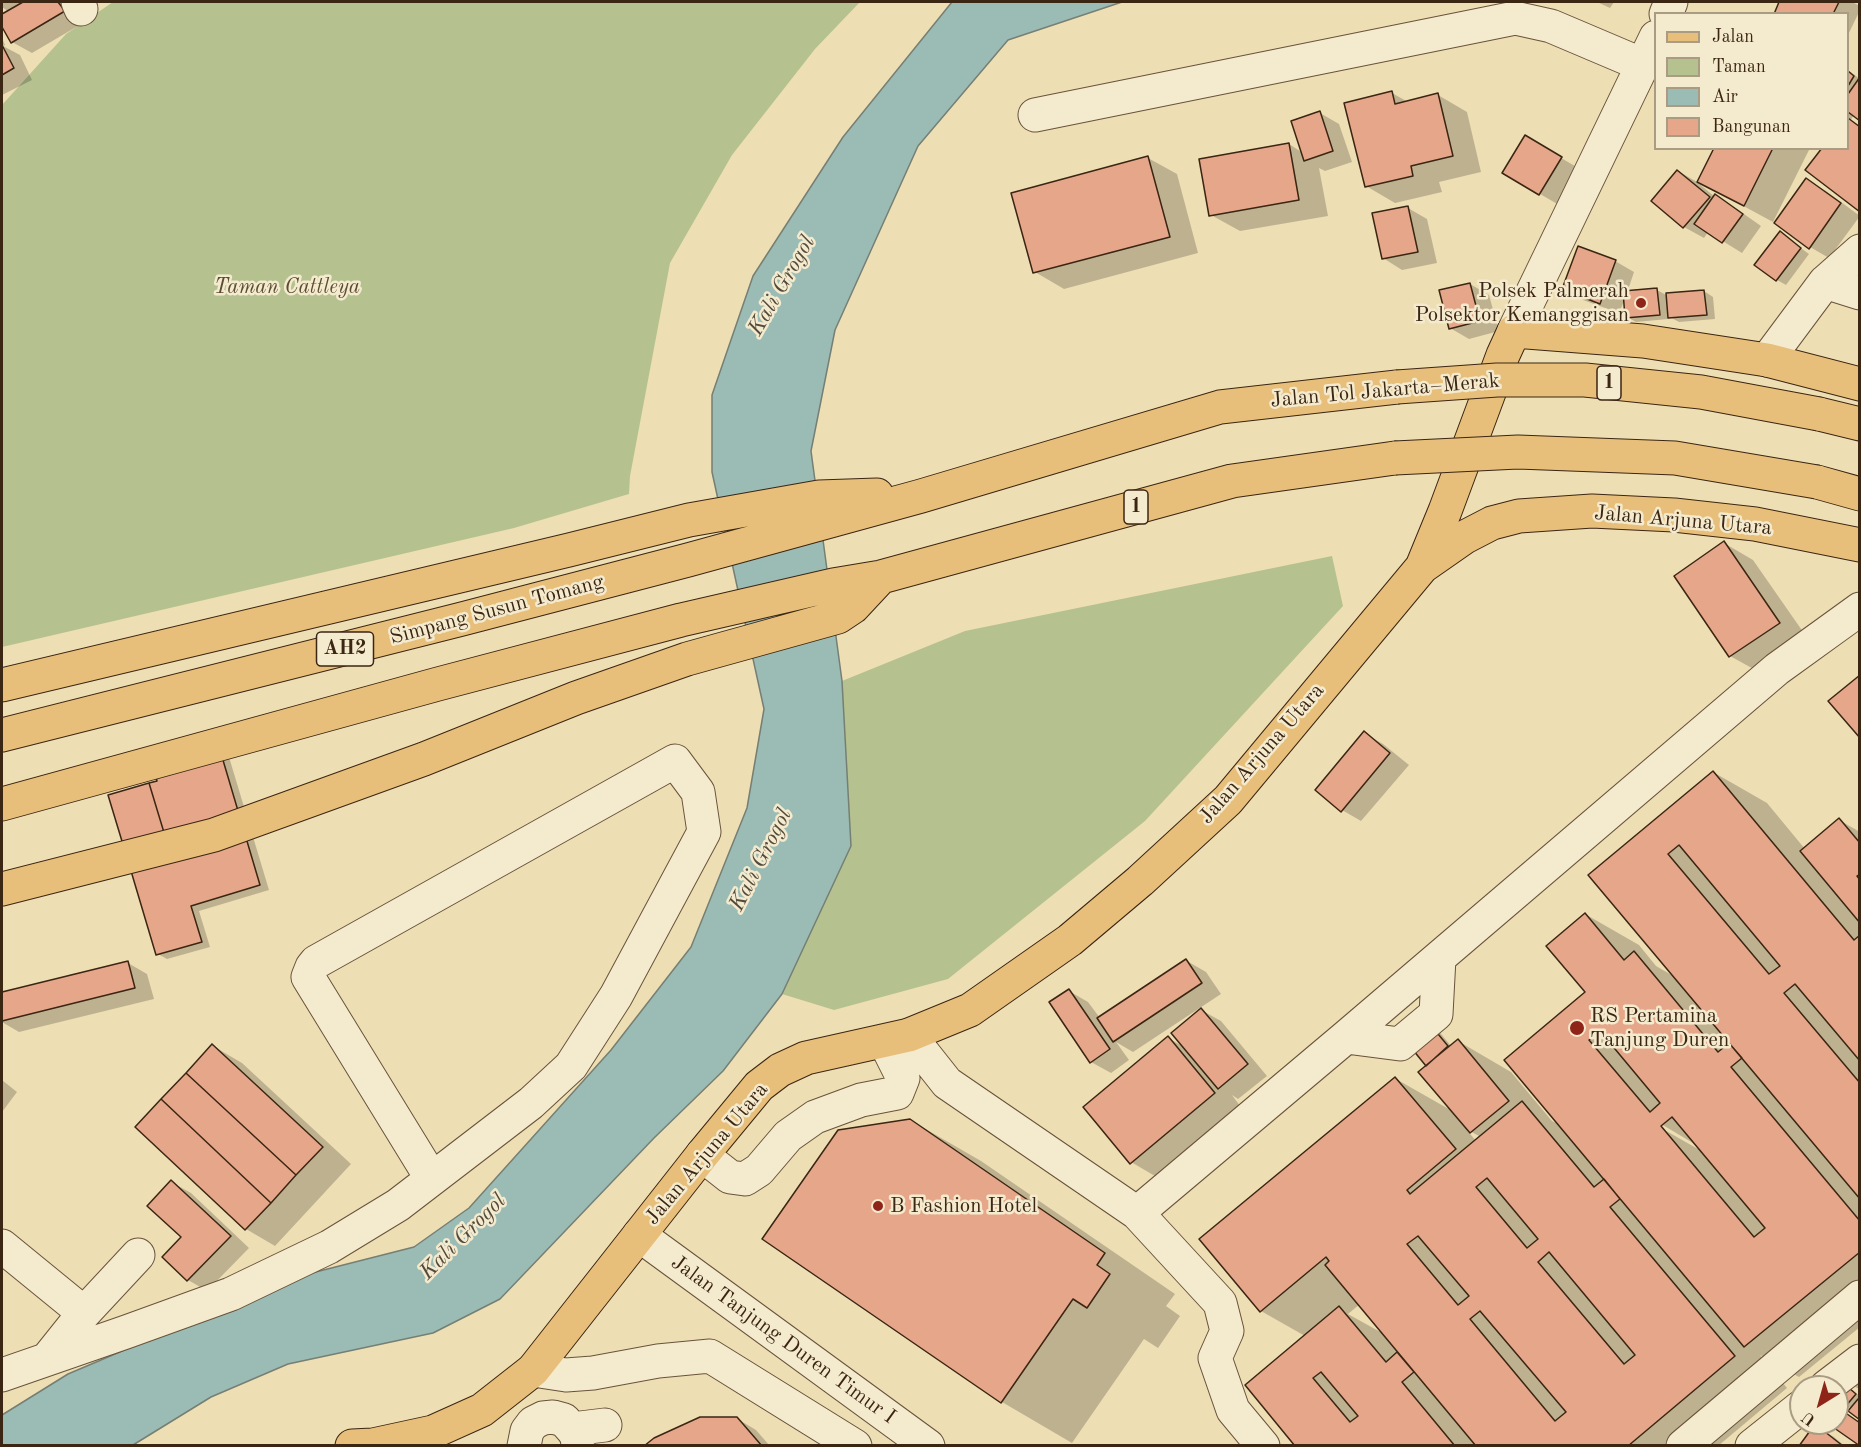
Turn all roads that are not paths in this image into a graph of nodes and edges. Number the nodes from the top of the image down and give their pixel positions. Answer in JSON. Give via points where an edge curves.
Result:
{"nodes":[{"id":1,"x":1649,"y":51,"type":"edge"},
{"id":2,"x":1035,"y":114,"type":"dead end"},
{"id":3,"x":1860,"y":251,"type":"edge"},
{"id":4,"x":1825,"y":282,"type":"junction"},
{"id":5,"x":1860,"y":293,"type":"edge"},
{"id":6,"x":1514,"y":332,"type":"junction"},
{"id":7,"x":1767,"y":360,"type":"junction"},
{"id":8,"x":1860,"y":384,"type":"edge"},
{"id":9,"x":1860,"y":424,"type":"edge"},
{"id":10,"x":1860,"y":494,"type":"edge"},
{"id":11,"x":829,"y":507,"type":"junction"},
{"id":12,"x":1860,"y":545,"type":"edge"},
{"id":13,"x":1422,"y":567,"type":"junction"},
{"id":14,"x":835,"y":601,"type":"junction"},
{"id":15,"x":1860,"y":609,"type":"edge"},
{"id":16,"x":2,"y":685,"type":"edge"},
{"id":17,"x":2,"y":735,"type":"edge"},
{"id":18,"x":2,"y":804,"type":"edge"},
{"id":19,"x":2,"y":889,"type":"edge"},
{"id":20,"x":897,"y":1039,"type":"junction"},
{"id":21,"x":702,"y":1155,"type":"junction"},
{"id":22,"x":432,"y":1179,"type":"junction"},
{"id":23,"x":1137,"y":1213,"type":"junction"},
{"id":24,"x":639,"y":1235,"type":"junction"},
{"id":25,"x":2,"y":1246,"type":"edge"},
{"id":26,"x":138,"y":1255,"type":"dead end"},
{"id":27,"x":1860,"y":1297,"type":"edge"},
{"id":28,"x":84,"y":1313,"type":"junction"},
{"id":29,"x":48,"y":1358,"type":"junction"},
{"id":30,"x":1860,"y":1361,"type":"edge"},
{"id":31,"x":533,"y":1370,"type":"junction"},
{"id":32,"x":2,"y":1375,"type":"edge"},
{"id":33,"x":1842,"y":1375,"type":"edge"},
{"id":34,"x":1789,"y":1417,"type":"edge"},
{"id":35,"x":605,"y":1425,"type":"dead end"},
{"id":36,"x":575,"y":1437,"type":"edge"},
{"id":37,"x":521,"y":1444,"type":"edge"},
{"id":38,"x":373,"y":1445,"type":"edge"},
{"id":39,"x":352,"y":1446,"type":"edge"},
{"id":40,"x":855,"y":1446,"type":"edge"},
{"id":41,"x":928,"y":1446,"type":"edge"},
{"id":42,"x":1263,"y":1446,"type":"edge"},
{"id":43,"x":1683,"y":1446,"type":"edge"},
{"id":44,"x":1752,"y":1446,"type":"edge"}],
"edges":[{"from":1,"to":2,"type":"street","via":[[1515,18]]},
{"from":1,"to":6,"type":"street"},
{"from":3,"to":4,"type":"street"},
{"from":4,"to":5,"type":"street"},
{"from":4,"to":7,"type":"street"},
{"from":6,"to":7,"type":"main road","via":[[1643,341]]},
{"from":6,"to":13,"type":"main road"},
{"from":7,"to":8,"type":"main road"},
{"from":9,"to":11,"type":"main road","name":"Jalan Tol Jakarta–Merak","number":"1","bridge":true,"via":[[1701,392],[1585,381],[1497,380],[1397,387],[1220,407],[921,496],[857,494]]},
{"from":10,"to":14,"type":"main road","number":"1","bridge":true,"via":[[1817,482],[1675,458],[1518,452],[1395,458],[1232,481],[881,577],[853,607]]},
{"from":11,"to":16,"type":"main road","via":[[688,520]]},
{"from":11,"to":17,"type":"main road","name":"Simpang Susun Tomang","number":"AH2","via":[[688,560]]},
{"from":12,"to":13,"type":"main road","name":"Jalan Arjuna Utara","via":[[1755,524],[1592,511],[1519,516],[1492,523]]},
{"from":13,"to":20,"type":"main road","name":"Jalan Arjuna Utara","via":[[1228,800],[1140,881],[1070,940],[970,1010]]},
{"from":14,"to":18,"type":"main road","via":[[681,620]]},
{"from":14,"to":19,"type":"main road","via":[[214,835]]},
{"from":15,"to":23,"type":"street","via":[[1778,669]]},
{"from":20,"to":21,"type":"main road","name":"Jalan Arjuna Utara","via":[[806,1058],[780,1070],[759,1086]]},
{"from":20,"to":21,"type":"street","via":[[903,1078],[897,1093],[861,1100],[815,1117],[788,1136],[759,1170],[745,1179],[730,1177]]},
{"from":20,"to":23,"type":"street","via":[[947,1083]]},
{"from":21,"to":24,"type":"main road","name":"Jalan Arjuna Utara"},
{"from":22,"to":22,"type":"street","via":[[531,1103],[571,1066],[616,996],[704,832],[698,792],[675,761],[312,967],[308,977]]},
{"from":22,"to":29,"type":"street","via":[[329,1247],[231,1294]]},
{"from":23,"to":42,"type":"street","via":[[1220,1303],[1227,1331],[1215,1358],[1233,1410]]},
{"from":24,"to":31,"type":"main road","name":"Jalan Arjuna Utara"},
{"from":24,"to":41,"type":"street","name":"Jalan Tanjung Duren Timur I"},
{"from":25,"to":28,"type":"street"},
{"from":26,"to":28,"type":"street"},
{"from":27,"to":43,"type":"street"},
{"from":28,"to":29,"type":"street"},
{"from":29,"to":32,"type":"street"},
{"from":30,"to":33,"type":"street"},
{"from":31,"to":38,"type":"main road","name":"Jalan Arjuna Utara","via":[[482,1410],[433,1432]]},
{"from":31,"to":40,"type":"street","via":[[566,1375],[593,1373],[710,1356]]},
{"from":34,"to":44,"type":"street"},
{"from":35,"to":36,"type":"street"},
{"from":36,"to":37,"type":"street","via":[[564,1420],[543,1418],[533,1423]]},
{"from":38,"to":39,"type":"main road","name":"Jalan Arjuna Utara"}]}
